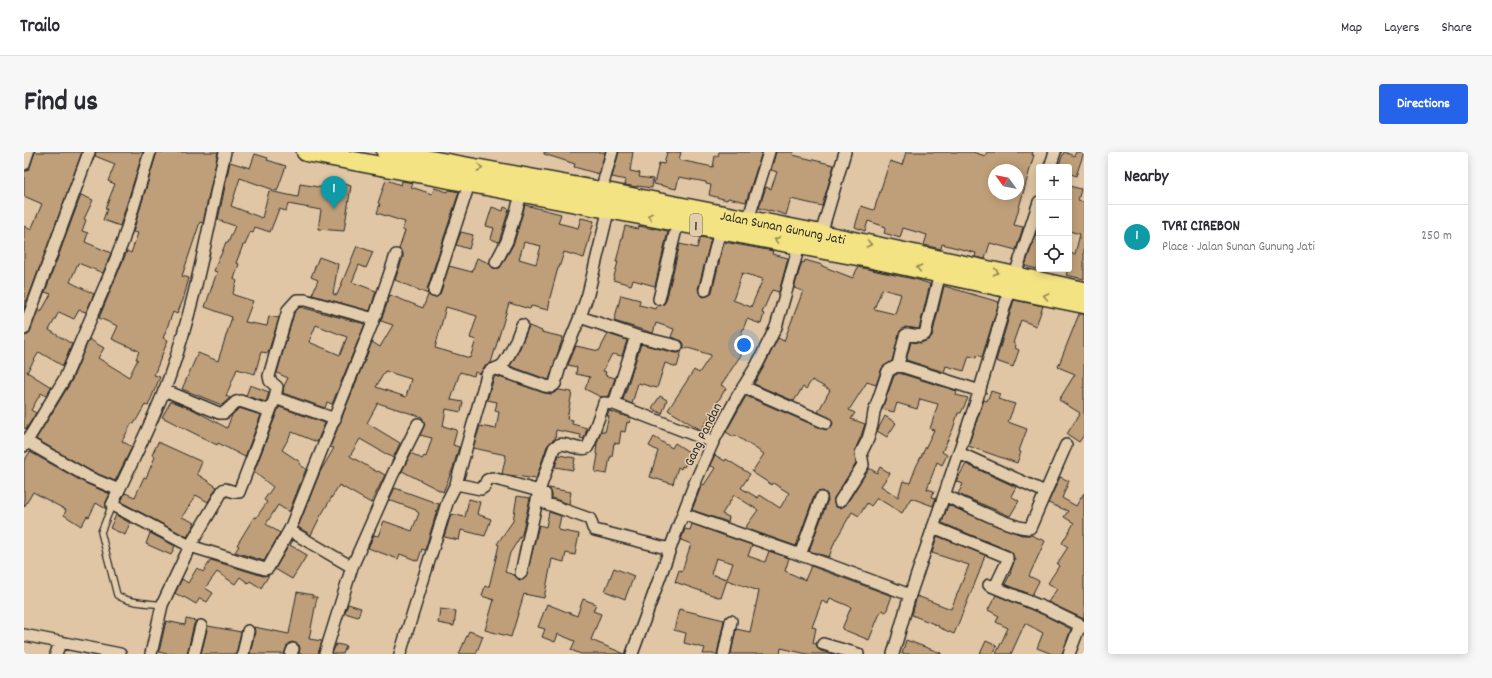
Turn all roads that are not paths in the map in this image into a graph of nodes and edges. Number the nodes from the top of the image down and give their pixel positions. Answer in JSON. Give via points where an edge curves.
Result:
{"nodes":[{"id":1,"x":28,"y":152,"type":"edge"},
{"id":2,"x":89,"y":152,"type":"edge"},
{"id":3,"x":150,"y":152,"type":"edge"},
{"id":4,"x":225,"y":152,"type":"edge"},
{"id":5,"x":306,"y":152,"type":"edge"},
{"id":6,"x":386,"y":152,"type":"edge"},
{"id":7,"x":612,"y":152,"type":"edge"},
{"id":8,"x":769,"y":152,"type":"edge"},
{"id":9,"x":845,"y":152,"type":"edge"},
{"id":10,"x":1055,"y":152,"type":"edge"},
{"id":11,"x":340,"y":156,"type":"edge"},
{"id":12,"x":361,"y":157,"type":"edge"},
{"id":13,"x":450,"y":157,"type":"edge"},
{"id":14,"x":24,"y":164,"type":"edge"},
{"id":15,"x":1051,"y":164,"type":"edge"},
{"id":16,"x":470,"y":184,"type":"junction"},
{"id":17,"x":522,"y":192,"type":"junction"},
{"id":18,"x":603,"y":202,"type":"junction"},
{"id":19,"x":1036,"y":211,"type":"edge"},
{"id":20,"x":748,"y":220,"type":"junction"},
{"id":21,"x":678,"y":222,"type":"junction"},
{"id":22,"x":720,"y":230,"type":"junction"},
{"id":23,"x":821,"y":234,"type":"junction"},
{"id":24,"x":802,"y":238,"type":"junction"},
{"id":25,"x":396,"y":255,"type":"dead end"},
{"id":26,"x":893,"y":256,"type":"junction"},
{"id":27,"x":496,"y":262,"type":"dead end"},
{"id":28,"x":940,"y":273,"type":"junction"},
{"id":29,"x":1013,"y":283,"type":"junction"},
{"id":30,"x":705,"y":290,"type":"dead end"},
{"id":31,"x":1084,"y":290,"type":"edge"},
{"id":32,"x":434,"y":291,"type":"dead end"},
{"id":33,"x":659,"y":299,"type":"dead end"},
{"id":34,"x":1084,"y":304,"type":"edge"},
{"id":35,"x":580,"y":317,"type":"junction"},
{"id":36,"x":374,"y":320,"type":"junction"},
{"id":37,"x":522,"y":325,"type":"dead end"},
{"id":38,"x":24,"y":329,"type":"edge"},
{"id":39,"x":636,"y":336,"type":"junction"},
{"id":40,"x":677,"y":346,"type":"dead end"},
{"id":41,"x":898,"y":365,"type":"junction"},
{"id":42,"x":497,"y":369,"type":"junction"},
{"id":43,"x":744,"y":387,"type":"junction"},
{"id":44,"x":164,"y":390,"type":"junction"},
{"id":45,"x":980,"y":391,"type":"junction"},
{"id":46,"x":275,"y":398,"type":"junction"},
{"id":47,"x":614,"y":404,"type":"junction"},
{"id":48,"x":270,"y":411,"type":"junction"},
{"id":49,"x":335,"y":419,"type":"junction"},
{"id":50,"x":418,"y":424,"type":"dead end"},
{"id":51,"x":826,"y":424,"type":"dead end"},
{"id":52,"x":25,"y":442,"type":"edge"},
{"id":53,"x":713,"y":442,"type":"junction"},
{"id":54,"x":1066,"y":445,"type":"dead end"},
{"id":55,"x":959,"y":453,"type":"junction"},
{"id":56,"x":456,"y":484,"type":"junction"},
{"id":57,"x":119,"y":490,"type":"junction"},
{"id":58,"x":539,"y":491,"type":"junction"},
{"id":59,"x":1045,"y":492,"type":"junction"},
{"id":60,"x":944,"y":495,"type":"junction"},
{"id":61,"x":821,"y":498,"type":"dead end"},
{"id":62,"x":840,"y":501,"type":"dead end"},
{"id":63,"x":112,"y":505,"type":"junction"},
{"id":64,"x":683,"y":514,"type":"junction"},
{"id":65,"x":933,"y":527,"type":"junction"},
{"id":66,"x":290,"y":529,"type":"junction"},
{"id":67,"x":190,"y":546,"type":"junction"},
{"id":68,"x":670,"y":549,"type":"junction"},
{"id":69,"x":800,"y":555,"type":"junction"},
{"id":70,"x":352,"y":567,"type":"junction"},
{"id":71,"x":521,"y":573,"type":"dead end"},
{"id":72,"x":910,"y":595,"type":"junction"},
{"id":73,"x":162,"y":605,"type":"junction"},
{"id":74,"x":731,"y":621,"type":"dead end"},
{"id":75,"x":201,"y":626,"type":"dead end"},
{"id":76,"x":1082,"y":626,"type":"edge"},
{"id":77,"x":248,"y":631,"type":"dead end"},
{"id":78,"x":24,"y":635,"type":"edge"},
{"id":79,"x":60,"y":643,"type":"junction"},
{"id":80,"x":823,"y":644,"type":"dead end"},
{"id":81,"x":56,"y":654,"type":"edge"},
{"id":82,"x":120,"y":654,"type":"edge"},
{"id":83,"x":151,"y":654,"type":"edge"},
{"id":84,"x":194,"y":654,"type":"edge"},
{"id":85,"x":243,"y":654,"type":"edge"},
{"id":86,"x":325,"y":654,"type":"edge"},
{"id":87,"x":400,"y":654,"type":"edge"},
{"id":88,"x":632,"y":654,"type":"edge"},
{"id":89,"x":724,"y":654,"type":"edge"},
{"id":90,"x":858,"y":654,"type":"edge"},
{"id":91,"x":893,"y":654,"type":"edge"},
{"id":92,"x":1069,"y":654,"type":"edge"}],
"edges":[{"from":1,"to":14,"type":"street"},
{"from":2,"to":38,"type":"street"},
{"from":3,"to":52,"type":"street","via":[[123,241],[110,274],[65,378]]},
{"from":4,"to":44,"type":"street","via":[[193,300]]},
{"from":5,"to":11,"type":"highway","number":"1"},
{"from":6,"to":13,"type":"highway","name":"Jalan Sunan Gunung Jati","number":"1"},
{"from":7,"to":18,"type":"street"},
{"from":8,"to":20,"type":"street"},
{"from":9,"to":23,"type":"street"},
{"from":10,"to":15,"type":"street"},
{"from":11,"to":12,"type":"highway","number":"1"},
{"from":12,"to":16,"type":"highway","number":"1"},
{"from":13,"to":18,"type":"highway","name":"Jalan Sunan Gunung Jati","number":"1","one_way":true},
{"from":16,"to":17,"type":"highway","number":"1"},
{"from":16,"to":32,"type":"street"},
{"from":17,"to":18,"type":"highway","number":"1"},
{"from":17,"to":27,"type":"street","via":[[507,241]]},
{"from":18,"to":20,"type":"highway","name":"Jalan Sunan Gunung Jati","number":"1"},
{"from":21,"to":18,"type":"highway","number":"1","one_way":true},
{"from":18,"to":35,"type":"street","via":[[588,294]]},
{"from":19,"to":29,"type":"street"},
{"from":20,"to":24,"type":"highway","name":"Jalan Sunan Gunung Jati","number":"1"},
{"from":21,"to":22,"type":"highway","number":"1"},
{"from":21,"to":33,"type":"street"},
{"from":24,"to":22,"type":"highway","number":"1","one_way":true},
{"from":22,"to":30,"type":"street"},
{"from":23,"to":24,"type":"highway","name":"Jalan Sunan Gunung Jati","number":"1"},
{"from":23,"to":26,"type":"highway","name":"Jalan Sunan Gunung Jati","number":"1","one_way":true},
{"from":24,"to":26,"type":"highway","number":"1"},
{"from":24,"to":43,"type":"street","name":"Gang Pandan","via":[[776,327]]},
{"from":25,"to":36,"type":"street"},
{"from":28,"to":26,"type":"highway","number":"1","one_way":true},
{"from":26,"to":29,"type":"highway","name":"Jalan Sunan Gunung Jati","number":"1","one_way":true},
{"from":28,"to":29,"type":"highway","number":"1"},
{"from":28,"to":41,"type":"street","via":[[925,334],[905,336]]},
{"from":29,"to":31,"type":"highway","name":"Jalan Sunan Gunung Jati","number":"1"},
{"from":34,"to":29,"type":"highway","number":"1","one_way":true},
{"from":29,"to":45,"type":"street"},
{"from":35,"to":39,"type":"street"},
{"from":35,"to":42,"type":"street","via":[[553,386],[545,386]]},
{"from":36,"to":46,"type":"street","via":[[305,300],[297,300],[288,310],[269,376],[277,388]]},
{"from":36,"to":49,"type":"street"},
{"from":37,"to":42,"type":"street","via":[[504,364]]},
{"from":39,"to":40,"type":"street"},
{"from":39,"to":47,"type":"street"},
{"from":41,"to":45,"type":"street"},
{"from":41,"to":62,"type":"street","via":[[886,374],[868,439],[861,453],[863,465]]},
{"from":42,"to":56,"type":"street","via":[[490,370],[487,375]]},
{"from":43,"to":51,"type":"street"},
{"from":43,"to":53,"type":"street","name":"Gang Pandan"},
{"from":44,"to":48,"type":"street","via":[[219,413],[224,413],[240,401]]},
{"from":44,"to":57,"type":"street"},
{"from":45,"to":55,"type":"street"},
{"from":46,"to":48,"type":"street"},
{"from":46,"to":49,"type":"street"},
{"from":47,"to":53,"type":"street"},
{"from":47,"to":58,"type":"street","via":[[604,403],[602,406],[587,448],[556,445]]},
{"from":48,"to":67,"type":"street","via":[[239,492],[224,490]]},
{"from":49,"to":66,"type":"street"},
{"from":50,"to":70,"type":"street"},
{"from":52,"to":57,"type":"street","via":[[88,477]]},
{"from":53,"to":64,"type":"street","name":"Gang Pandan"},
{"from":54,"to":59,"type":"street"},
{"from":55,"to":59,"type":"street"},
{"from":55,"to":60,"type":"street"},
{"from":56,"to":58,"type":"street","via":[[481,489],[487,480],[492,478]]},
{"from":56,"to":87,"type":"street","via":[[448,500]]},
{"from":57,"to":63,"type":"street"},
{"from":58,"to":68,"type":"street","via":[[545,494],[545,503],[587,518],[595,530]]},
{"from":58,"to":71,"type":"street"},
{"from":59,"to":60,"type":"street","via":[[1030,528],[1002,521]]},
{"from":60,"to":65,"type":"street"},
{"from":61,"to":69,"type":"street"},
{"from":63,"to":67,"type":"street"},
{"from":63,"to":73,"type":"lane","via":[[101,532],[117,594],[121,598]]},
{"from":64,"to":68,"type":"street","name":"Gang Pandan"},
{"from":64,"to":69,"type":"street"},
{"from":65,"to":72,"type":"street"},
{"from":65,"to":76,"type":"street","via":[[1007,557],[1007,562],[992,586]]},
{"from":66,"to":67,"type":"street","via":[[266,569]]},
{"from":66,"to":70,"type":"street"},
{"from":67,"to":73,"type":"street"},
{"from":68,"to":88,"type":"street","name":"Gang Pandan"},
{"from":69,"to":72,"type":"street"},
{"from":70,"to":86,"type":"street"},
{"from":72,"to":91,"type":"street"},
{"from":73,"to":83,"type":"street"},
{"from":74,"to":89,"type":"street"},
{"from":75,"to":84,"type":"street"},
{"from":76,"to":92,"type":"street"},
{"from":77,"to":85,"type":"street"},
{"from":78,"to":79,"type":"street"},
{"from":79,"to":81,"type":"street"},
{"from":79,"to":82,"type":"street"},
{"from":80,"to":90,"type":"street"}]}
